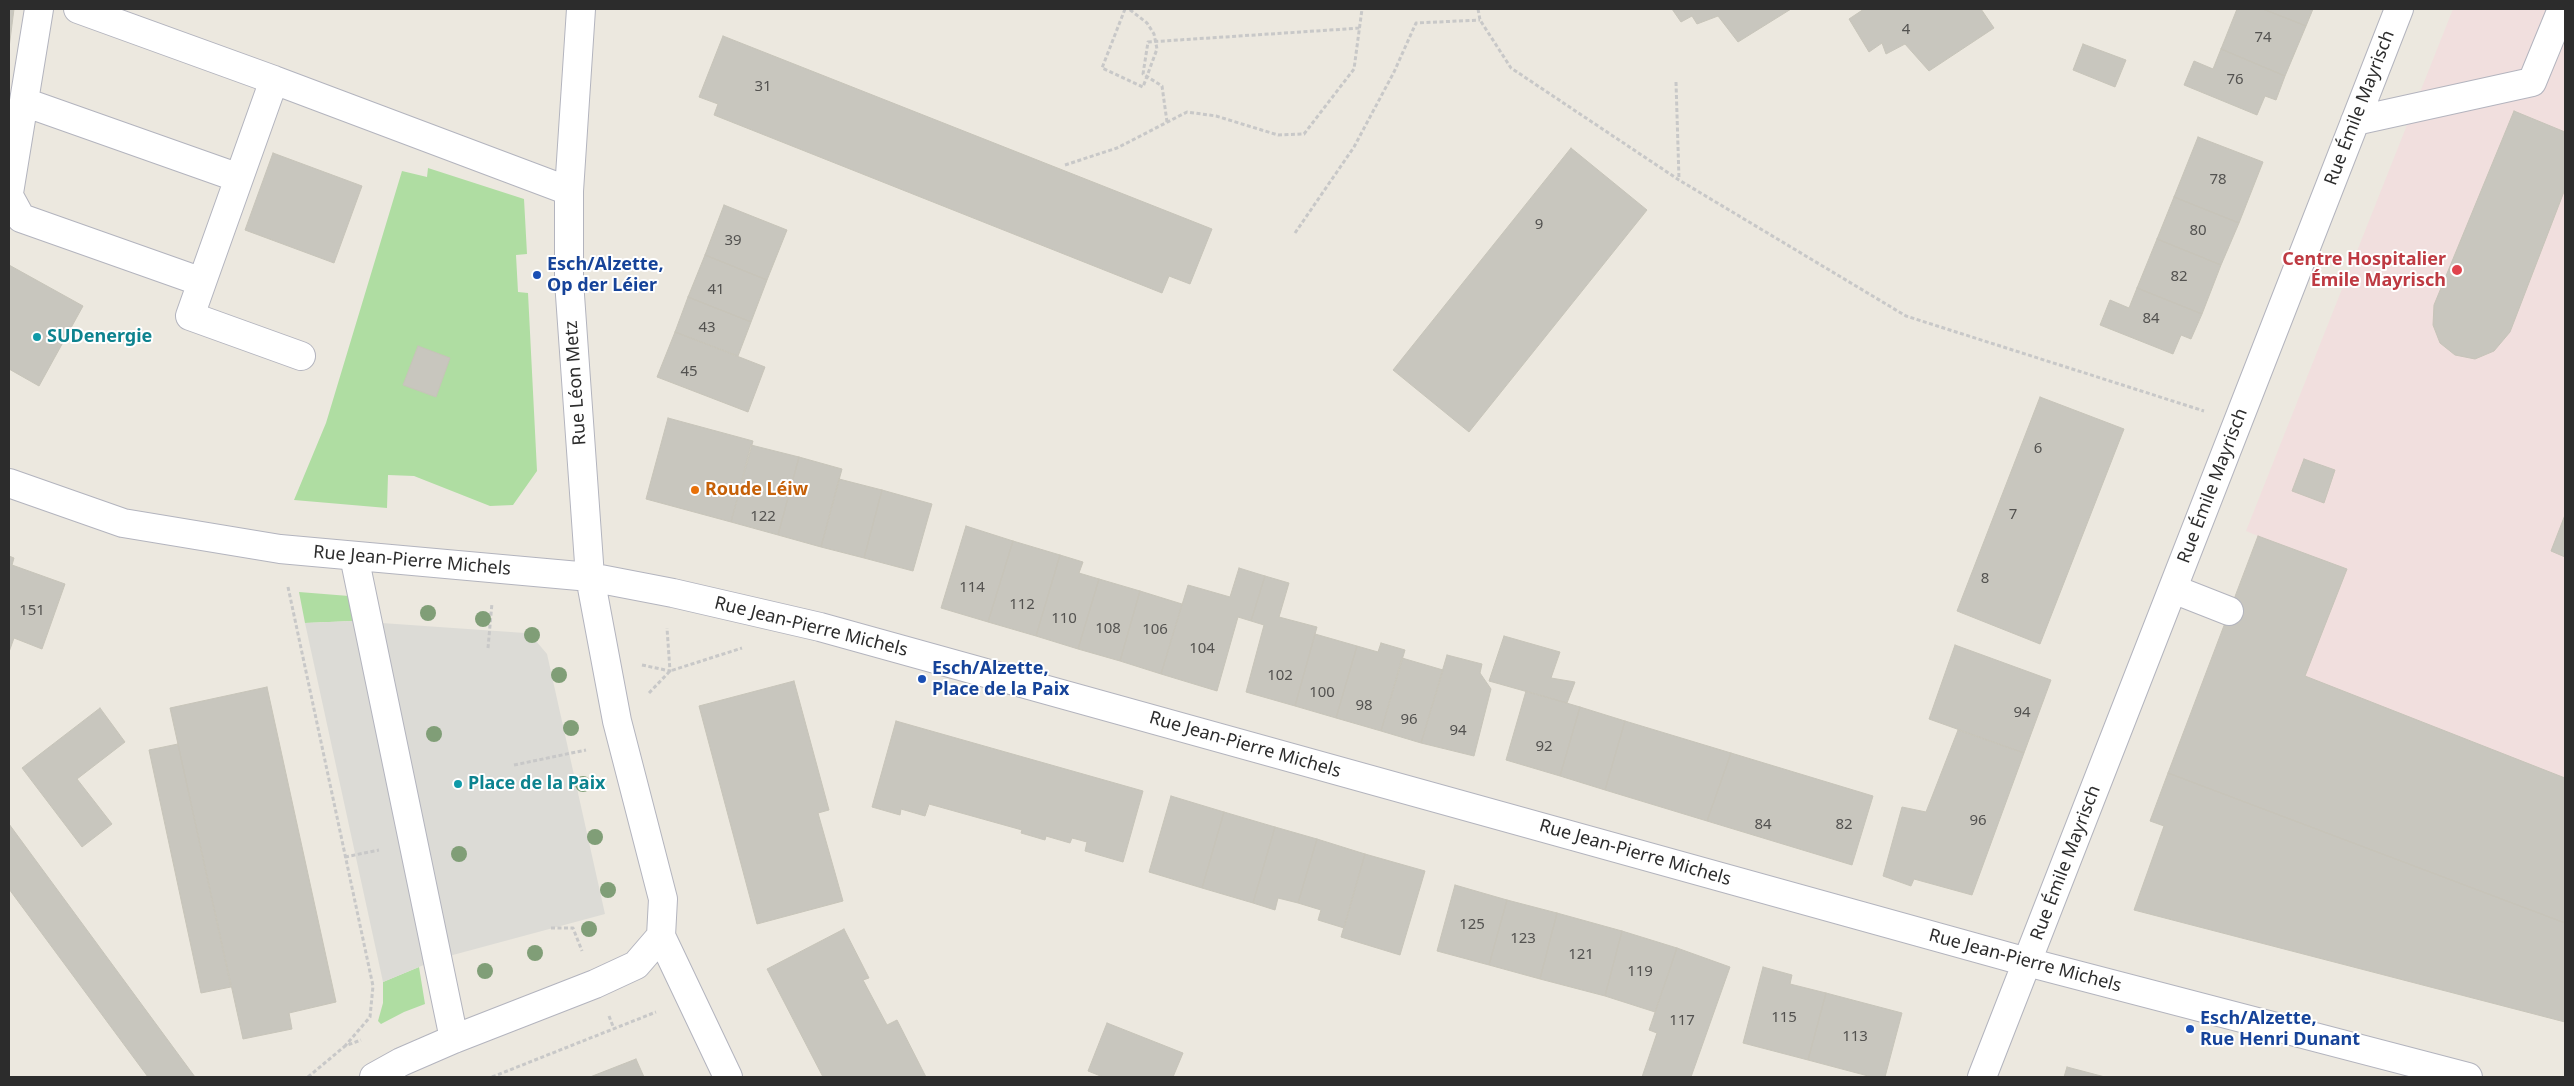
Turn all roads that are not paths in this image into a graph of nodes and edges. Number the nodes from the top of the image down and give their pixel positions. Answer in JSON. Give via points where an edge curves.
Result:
{"nodes":[{"id":1,"x":39,"y":9,"type":"edge"},
{"id":2,"x":78,"y":9,"type":"edge"},
{"id":3,"x":581,"y":9,"type":"edge"},
{"id":4,"x":2399,"y":9,"type":"edge"},
{"id":5,"x":2562,"y":9,"type":"edge"},
{"id":6,"x":274,"y":80,"type":"junction"},
{"id":7,"x":24,"y":102,"type":"junction"},
{"id":8,"x":2355,"y":121,"type":"junction"},
{"id":9,"x":239,"y":178,"type":"junction"},
{"id":10,"x":569,"y":191,"type":"junction"},
{"id":11,"x":9,"y":195,"type":"edge"},
{"id":12,"x":202,"y":282,"type":"junction"},
{"id":13,"x":301,"y":356,"type":"dead end"},
{"id":14,"x":9,"y":483,"type":"edge"},
{"id":15,"x":354,"y":556,"type":"junction"},
{"id":16,"x":590,"y":577,"type":"junction"},
{"id":17,"x":2172,"y":589,"type":"junction"},
{"id":18,"x":2229,"y":611,"type":"dead end"},
{"id":19,"x":661,"y":936,"type":"junction"},
{"id":20,"x":2027,"y":962,"type":"junction"},
{"id":21,"x":454,"y":1038,"type":"junction"},
{"id":22,"x":374,"y":1077,"type":"edge"},
{"id":23,"x":728,"y":1077,"type":"edge"},
{"id":24,"x":1982,"y":1077,"type":"edge"},
{"id":25,"x":2468,"y":1077,"type":"edge"}],
"edges":[{"from":1,"to":7,"type":"street"},
{"from":2,"to":6,"type":"street"},
{"from":3,"to":10,"type":"street","name":"Rue Léon Metz"},
{"from":4,"to":8,"type":"street","name":"Rue Émile Mayrisch"},
{"from":5,"to":8,"type":"street","via":[[2532,82]]},
{"from":6,"to":9,"type":"street"},
{"from":6,"to":10,"type":"street"},
{"from":7,"to":9,"type":"street"},
{"from":7,"to":11,"type":"street"},
{"from":8,"to":17,"type":"street","name":"Rue Émile Mayrisch"},
{"from":9,"to":12,"type":"street"},
{"from":10,"to":16,"type":"street","name":"Rue Léon Metz","via":[[569,281]]},
{"from":11,"to":12,"type":"street","via":[[20,218]]},
{"from":12,"to":13,"type":"street","via":[[190,316]]},
{"from":14,"to":15,"type":"street","name":"Rue Jean-Pierre Michels","via":[[123,523],[280,549]]},
{"from":15,"to":16,"type":"street","name":"Rue Jean-Pierre Michels"},
{"from":15,"to":21,"type":"street"},
{"from":16,"to":19,"type":"street","via":[[622,743],[663,899]]},
{"from":16,"to":20,"type":"street","name":"Rue Jean-Pierre Michels","via":[[673,592],[820,627]]},
{"from":17,"to":18,"type":"street"},
{"from":17,"to":20,"type":"street","name":"Rue Émile Mayrisch"},
{"from":19,"to":21,"type":"street","via":[[636,965]]},
{"from":19,"to":23,"type":"street"},
{"from":20,"to":24,"type":"street","name":"Rue Émile Mayrisch"},
{"from":20,"to":25,"type":"street","name":"Rue Jean-Pierre Michels"},
{"from":21,"to":22,"type":"street"}]}
